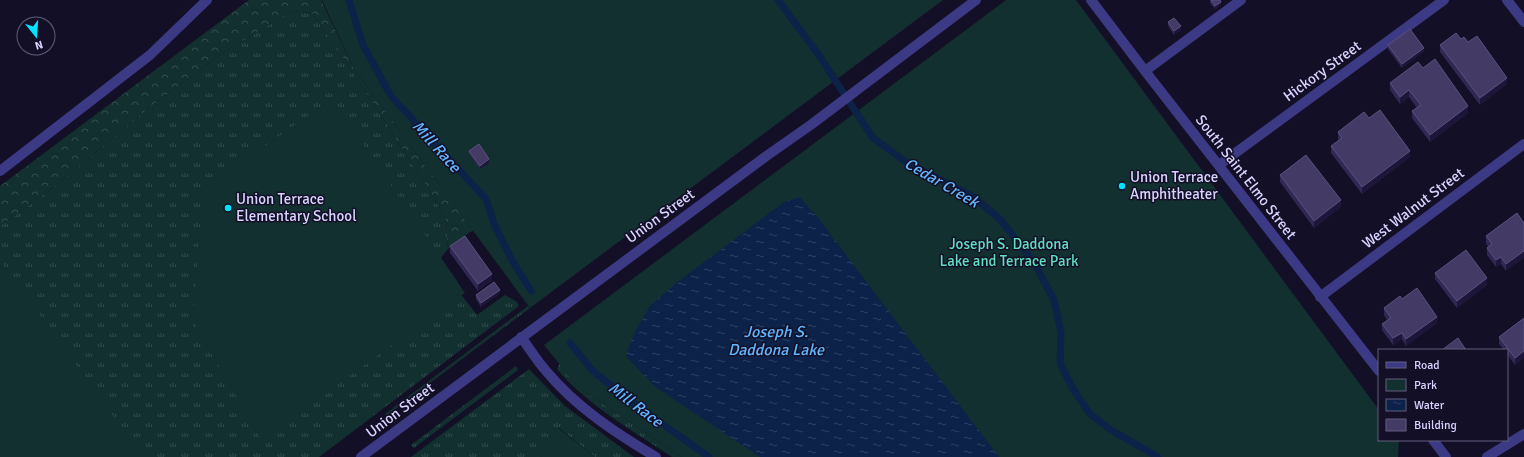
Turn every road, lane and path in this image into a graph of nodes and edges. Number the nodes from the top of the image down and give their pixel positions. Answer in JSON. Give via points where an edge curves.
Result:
{"nodes":[{"id":1,"x":207,"y":0,"type":"edge"},
{"id":2,"x":976,"y":0,"type":"edge"},
{"id":3,"x":1092,"y":0,"type":"edge"},
{"id":4,"x":1241,"y":0,"type":"edge"},
{"id":5,"x":1444,"y":0,"type":"edge"},
{"id":6,"x":1507,"y":0,"type":"edge"},
{"id":7,"x":1524,"y":22,"type":"edge"},
{"id":8,"x":1145,"y":71,"type":"junction"},
{"id":9,"x":1524,"y":144,"type":"edge"},
{"id":10,"x":1219,"y":165,"type":"junction"},
{"id":11,"x":0,"y":171,"type":"edge"},
{"id":12,"x":1320,"y":297,"type":"junction"},
{"id":13,"x":522,"y":337,"type":"junction"},
{"id":14,"x":1378,"y":370,"type":"edge"},
{"id":15,"x":1524,"y":434,"type":"edge"},
{"id":16,"x":1434,"y":441,"type":"edge"},
{"id":17,"x":361,"y":457,"type":"edge"},
{"id":18,"x":656,"y":457,"type":"edge"},
{"id":19,"x":1446,"y":457,"type":"edge"},
{"id":20,"x":1487,"y":457,"type":"edge"}],
"edges":[{"from":1,"to":11,"type":"street","via":[[150,55]]},
{"from":2,"to":13,"type":"street","name":"Union Street","via":[[888,68]]},
{"from":3,"to":8,"type":"street","name":"South Saint Elmo Street"},
{"from":4,"to":8,"type":"street"},
{"from":5,"to":10,"type":"street","name":"Hickory Street"},
{"from":6,"to":7,"type":"street"},
{"from":8,"to":10,"type":"street","name":"South Saint Elmo Street"},
{"from":9,"to":12,"type":"street","name":"West Walnut Street"},
{"from":10,"to":12,"type":"street","name":"South Saint Elmo Street"},
{"from":12,"to":14,"type":"street","name":"South Saint Elmo Street"},
{"from":13,"to":17,"type":"street","name":"Union Street"},
{"from":13,"to":18,"type":"street","via":[[546,372],[568,394],[604,423]]},
{"from":15,"to":20,"type":"street"},
{"from":16,"to":19,"type":"street"}]}
